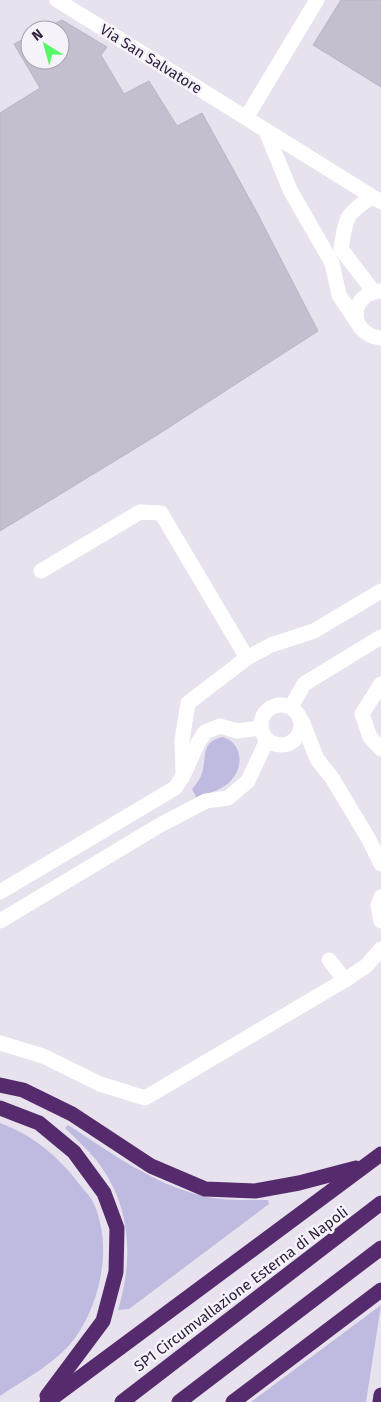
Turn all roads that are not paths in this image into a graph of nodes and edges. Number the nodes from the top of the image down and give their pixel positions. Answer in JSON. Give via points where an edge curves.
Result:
{"nodes":[{"id":1,"x":56,"y":0,"type":"edge"},
{"id":2,"x":317,"y":0,"type":"edge"},
{"id":3,"x":246,"y":118,"type":"junction"},
{"id":4,"x":266,"y":131,"type":"junction"},
{"id":5,"x":376,"y":200,"type":"edge"},
{"id":6,"x":377,"y":292,"type":"edge"},
{"id":7,"x":357,"y":322,"type":"junction"},
{"id":8,"x":381,"y":338,"type":"edge"},
{"id":9,"x":41,"y":571,"type":"dead end"},
{"id":10,"x":381,"y":591,"type":"edge"},
{"id":11,"x":381,"y":637,"type":"edge"},
{"id":12,"x":247,"y":658,"type":"junction"},
{"id":13,"x":381,"y":684,"type":"edge"},
{"id":14,"x":292,"y":707,"type":"junction"},
{"id":15,"x":302,"y":721,"type":"junction"},
{"id":16,"x":264,"y":734,"type":"junction"},
{"id":17,"x":381,"y":749,"type":"edge"},
{"id":18,"x":183,"y":776,"type":"junction"},
{"id":19,"x":381,"y":864,"type":"edge"},
{"id":20,"x":0,"y":892,"type":"edge"},
{"id":21,"x":381,"y":898,"type":"edge"},
{"id":22,"x":0,"y":921,"type":"edge"},
{"id":23,"x":381,"y":921,"type":"edge"},
{"id":24,"x":381,"y":949,"type":"edge"},
{"id":25,"x":329,"y":960,"type":"dead end"},
{"id":26,"x":345,"y":980,"type":"junction"},
{"id":27,"x":0,"y":1043,"type":"edge"},
{"id":28,"x":0,"y":1085,"type":"edge"},
{"id":29,"x":0,"y":1108,"type":"edge"},
{"id":30,"x":381,"y":1154,"type":"edge"},
{"id":31,"x":365,"y":1166,"type":"junction"},
{"id":32,"x":381,"y":1203,"type":"edge"},
{"id":33,"x":381,"y":1248,"type":"edge"},
{"id":34,"x":381,"y":1290,"type":"edge"},
{"id":35,"x":381,"y":1395,"type":"edge"},
{"id":36,"x":42,"y":1402,"type":"edge"},
{"id":37,"x":47,"y":1402,"type":"edge"},
{"id":38,"x":122,"y":1402,"type":"edge"},
{"id":39,"x":179,"y":1402,"type":"edge"},
{"id":40,"x":233,"y":1402,"type":"edge"},
{"id":41,"x":380,"y":1402,"type":"edge"}],
"edges":[{"from":1,"to":3,"type":"street","name":"Via San Salvatore"},
{"from":2,"to":3,"type":"street"},
{"from":3,"to":4,"type":"street","name":"Via San Salvatore"},
{"from":4,"to":5,"type":"street","name":"Via San Salvatore"},
{"from":4,"to":7,"type":"street","via":[[290,190],[332,263],[339,295]]},
{"from":5,"to":6,"type":"street","via":[[354,208],[345,223],[341,249]]},
{"from":6,"to":7,"type":"street","via":[[364,296],[358,304]]},
{"from":7,"to":8,"type":"street","via":[[366,334]]},
{"from":9,"to":12,"type":"street","via":[[140,512],[162,513]]},
{"from":10,"to":12,"type":"street","via":[[314,631],[271,645]]},
{"from":11,"to":14,"type":"street","via":[[304,684]]},
{"from":12,"to":18,"type":"street","via":[[188,703],[182,740]]},
{"from":13,"to":17,"type":"street","via":[[362,714],[370,737]]},
{"from":14,"to":15,"type":"street"},
{"from":14,"to":16,"type":"street","via":[[279,705],[267,710],[261,721]]},
{"from":15,"to":16,"type":"street","via":[[300,734],[290,743],[278,745]]},
{"from":15,"to":19,"type":"street","via":[[317,759],[332,778]]},
{"from":16,"to":18,"type":"street","via":[[220,726],[205,732]]},
{"from":16,"to":22,"type":"street","via":[[248,781],[228,798],[206,801],[160,825]]},
{"from":18,"to":20,"type":"street","via":[[175,788]]},
{"from":21,"to":23,"type":"street","via":[[378,906]]},
{"from":24,"to":26,"type":"street","via":[[366,966]]},
{"from":25,"to":26,"type":"street"},
{"from":26,"to":27,"type":"street","via":[[145,1098],[100,1084],[43,1056]]},
{"from":28,"to":31,"type":"highway","via":[[23,1090],[72,1114],[151,1166],[205,1189],[255,1191]]},
{"from":29,"to":36,"type":"highway","via":[[39,1122],[74,1152],[104,1193],[117,1228],[116,1272],[102,1321]]},
{"from":30,"to":31,"type":"highway"},
{"from":31,"to":37,"type":"highway"},
{"from":32,"to":38,"type":"highway","name":"SP1 Circumvallazione Esterna di Napoli"},
{"from":33,"to":39,"type":"highway"},
{"from":34,"to":40,"type":"highway"},
{"from":35,"to":41,"type":"highway"}]}
